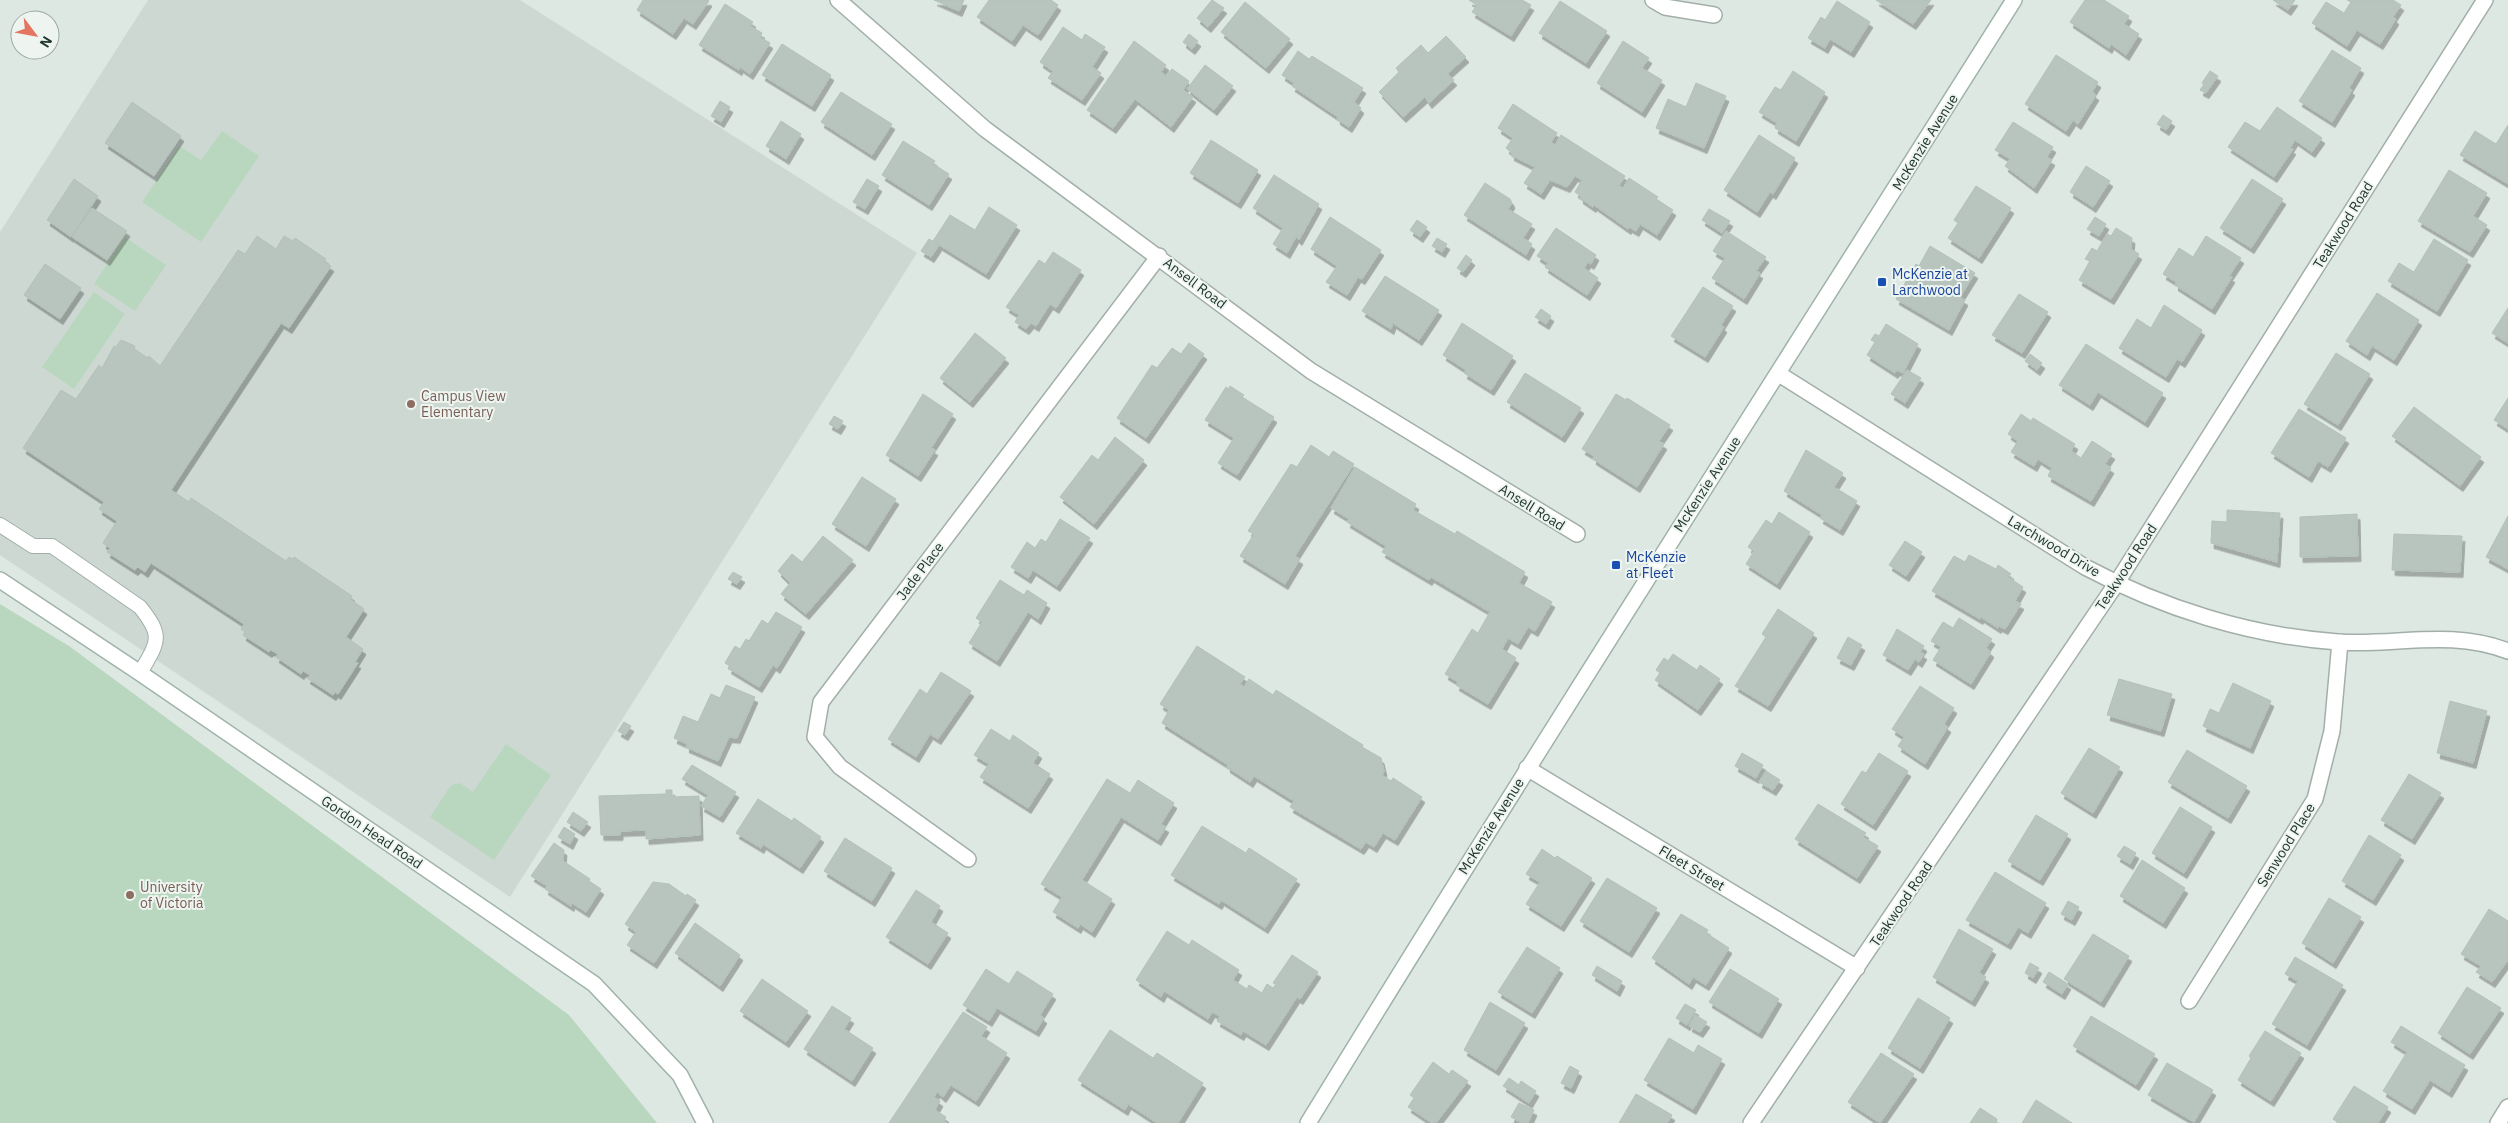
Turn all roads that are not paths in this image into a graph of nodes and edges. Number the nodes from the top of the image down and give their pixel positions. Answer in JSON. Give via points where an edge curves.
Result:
{"nodes":[{"id":1,"x":838,"y":0,"type":"edge"},
{"id":2,"x":1653,"y":0,"type":"edge"},
{"id":3,"x":2014,"y":0,"type":"edge"},
{"id":4,"x":2485,"y":0,"type":"edge"},
{"id":5,"x":1714,"y":15,"type":"dead end"},
{"id":6,"x":1159,"y":256,"type":"junction"},
{"id":7,"x":1779,"y":374,"type":"junction"},
{"id":8,"x":0,"y":525,"type":"edge"},
{"id":9,"x":1576,"y":534,"type":"dead end"},
{"id":10,"x":0,"y":580,"type":"edge"},
{"id":11,"x":2116,"y":584,"type":"junction"},
{"id":12,"x":2340,"y":642,"type":"junction"},
{"id":13,"x":2508,"y":650,"type":"edge"},
{"id":14,"x":140,"y":673,"type":"junction"},
{"id":15,"x":1527,"y":768,"type":"junction"},
{"id":16,"x":968,"y":859,"type":"dead end"},
{"id":17,"x":1857,"y":968,"type":"junction"},
{"id":18,"x":2190,"y":1001,"type":"dead end"},
{"id":19,"x":705,"y":1123,"type":"edge"},
{"id":20,"x":1308,"y":1123,"type":"edge"},
{"id":21,"x":1751,"y":1123,"type":"edge"}],
"edges":[{"from":1,"to":6,"type":"street","name":"Ansell Road","via":[[985,129]]},
{"from":2,"to":5,"type":"street","via":[[1665,7]]},
{"from":3,"to":7,"type":"street","name":"McKenzie Avenue"},
{"from":4,"to":11,"type":"street","name":"Teakwood Road"},
{"from":6,"to":9,"type":"street","name":"Ansell Road","via":[[1311,371]]},
{"from":6,"to":16,"type":"street","name":"Jade Place","via":[[821,702],[816,737],[840,767]]},
{"from":7,"to":11,"type":"street","name":"Larchwood Drive"},
{"from":7,"to":15,"type":"street","name":"McKenzie Avenue"},
{"from":8,"to":14,"type":"lane","via":[[33,546],[52,546],[140,607],[156,633],[156,646]]},
{"from":10,"to":14,"type":"street","name":"Gordon Head Road"},
{"from":11,"to":12,"type":"street","name":"Larchwood Drive","via":[[2187,612],[2230,624]]},
{"from":11,"to":17,"type":"street","name":"Teakwood Road"},
{"from":12,"to":13,"type":"street","name":"Larchwood Drive","via":[[2450,639]]},
{"from":12,"to":18,"type":"street","name":"Senwood Place","via":[[2332,732],[2315,799]]},
{"from":14,"to":19,"type":"street","name":"Gordon Head Road","via":[[594,984],[680,1074]]},
{"from":15,"to":17,"type":"street","name":"Fleet Street"},
{"from":15,"to":20,"type":"street","name":"McKenzie Avenue"},
{"from":17,"to":21,"type":"street","name":"Teakwood Road"}]}
